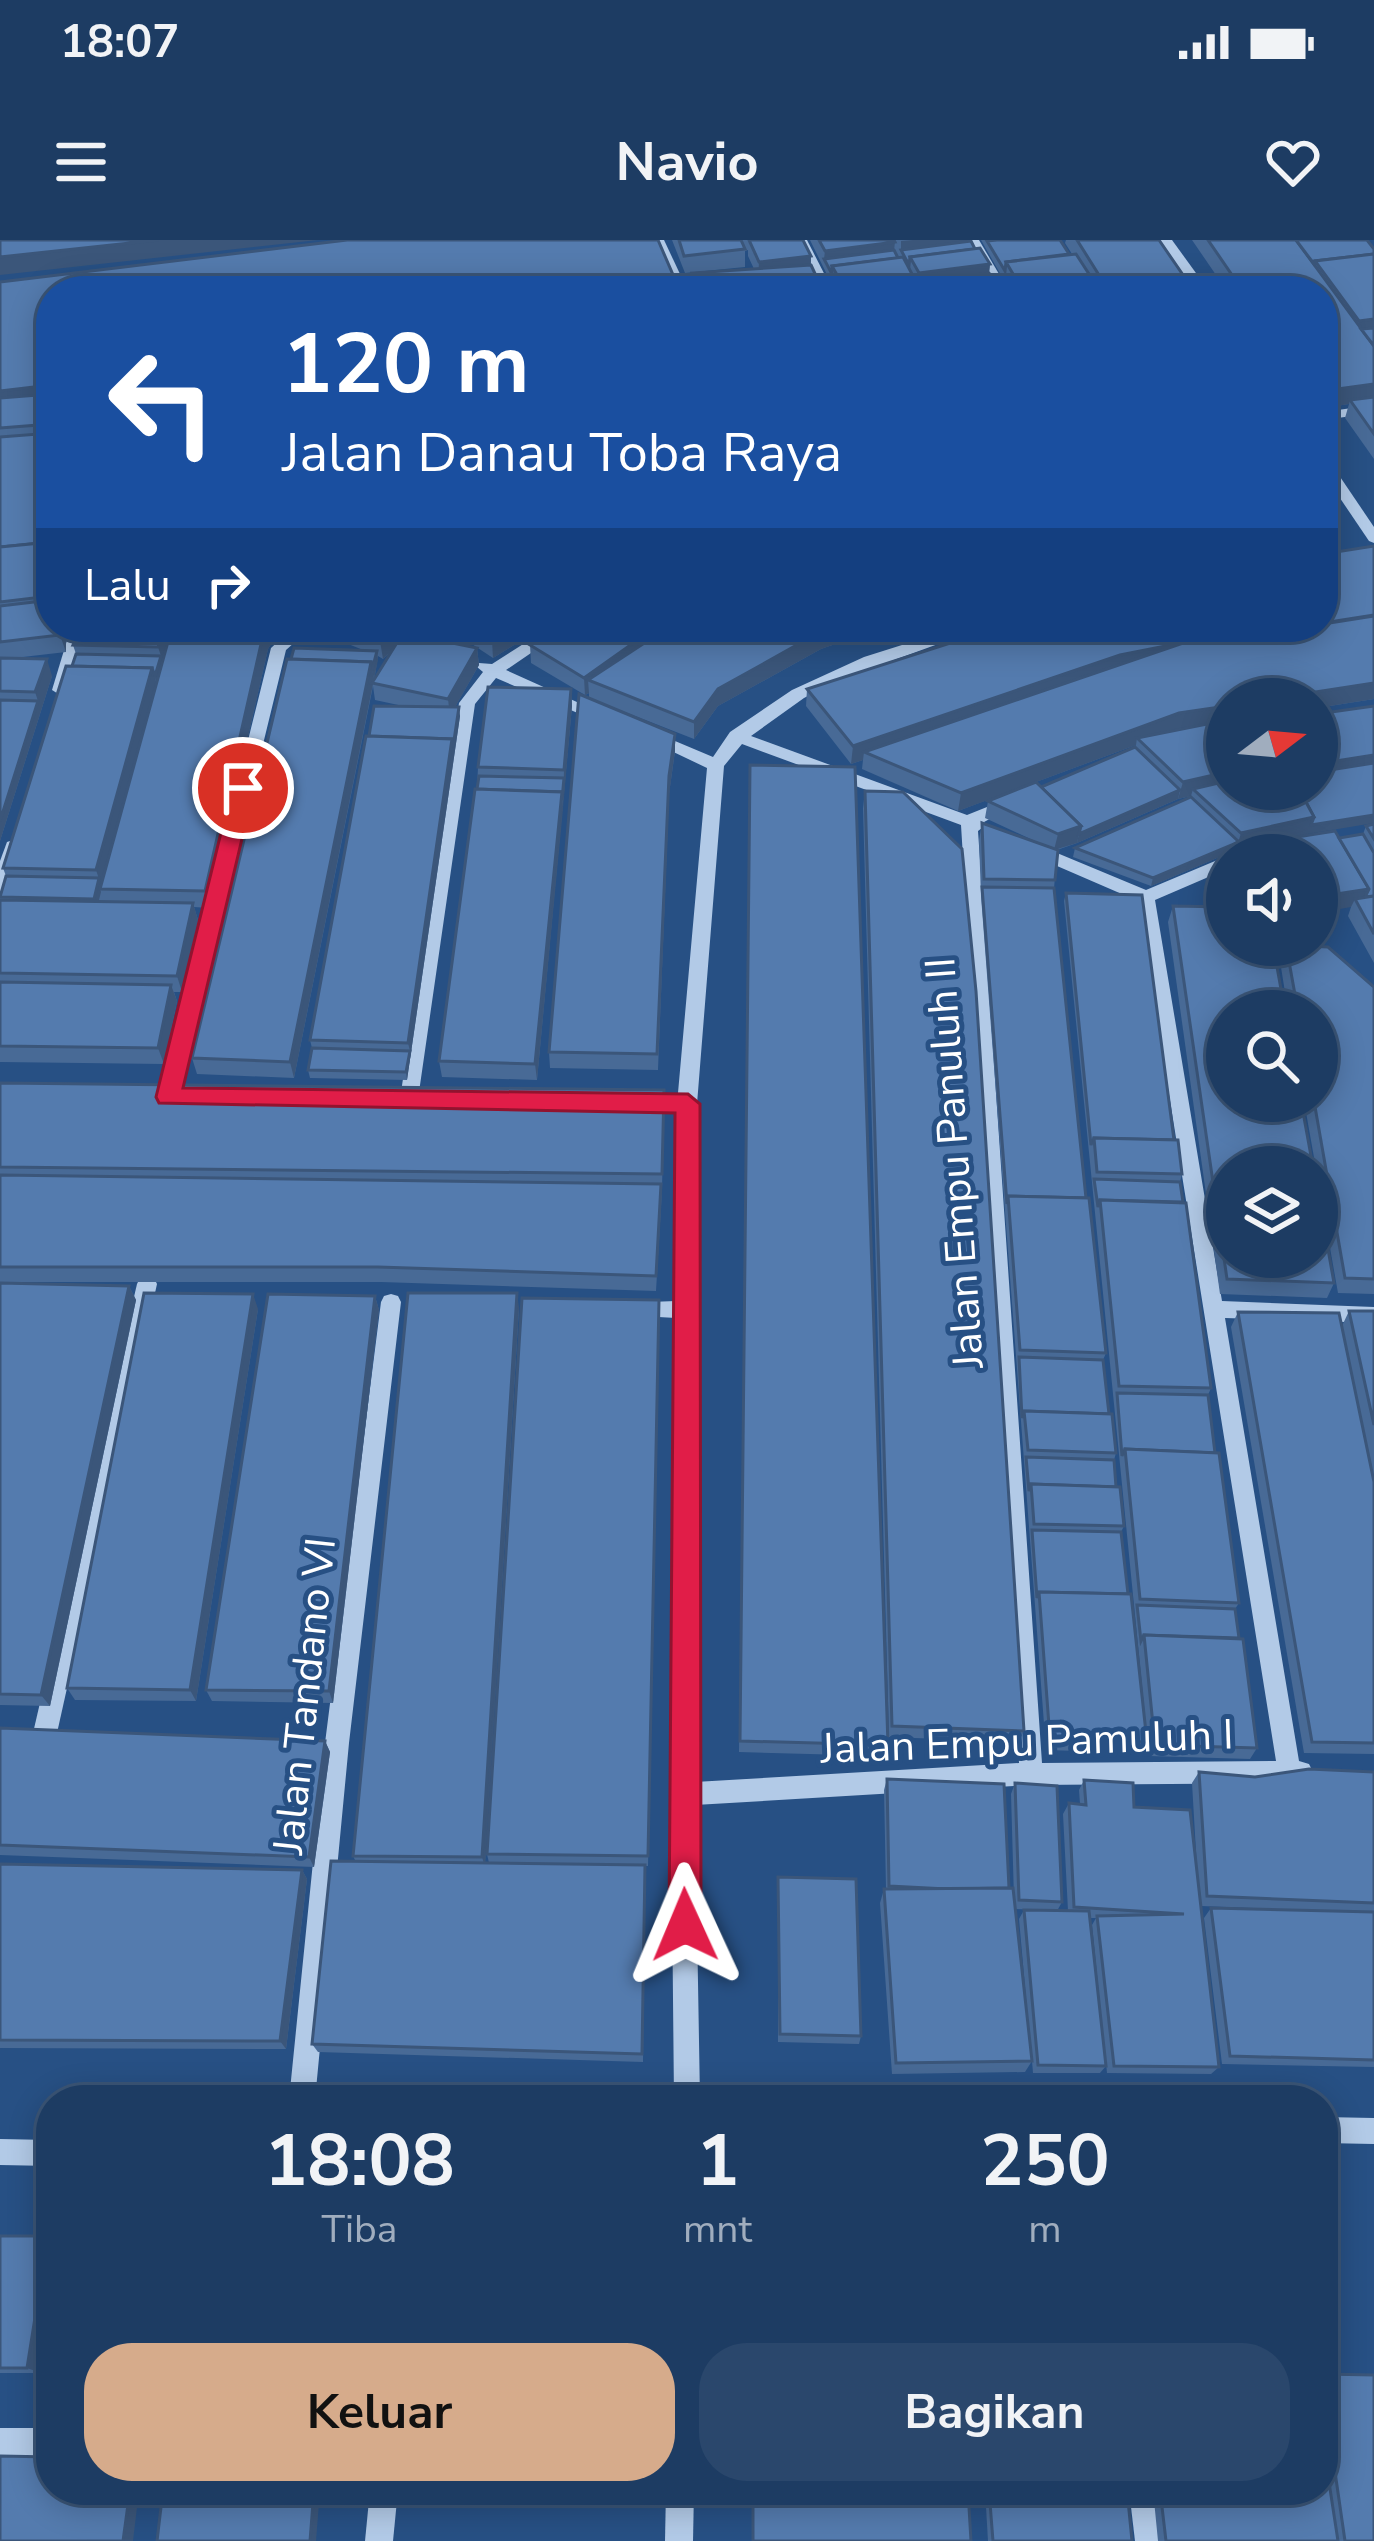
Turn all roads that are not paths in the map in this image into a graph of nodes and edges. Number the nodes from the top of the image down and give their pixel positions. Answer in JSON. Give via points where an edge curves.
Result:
{"nodes":[{"id":1,"x":657,"y":240,"type":"edge"},
{"id":2,"x":800,"y":240,"type":"edge"},
{"id":3,"x":972,"y":240,"type":"edge"},
{"id":4,"x":1165,"y":240,"type":"edge"},
{"id":5,"x":673,"y":276,"type":"edge"},
{"id":6,"x":818,"y":276,"type":"edge"},
{"id":7,"x":993,"y":276,"type":"edge"},
{"id":8,"x":1191,"y":276,"type":"edge"},
{"id":9,"x":1374,"y":409,"type":"edge"},
{"id":10,"x":1338,"y":414,"type":"edge"},
{"id":11,"x":1338,"y":484,"type":"edge"},
{"id":12,"x":1374,"y":538,"type":"edge"},
{"id":13,"x":75,"y":642,"type":"edge"},
{"id":14,"x":287,"y":642,"type":"edge"},
{"id":15,"x":537,"y":642,"type":"edge"},
{"id":16,"x":936,"y":642,"type":"edge"},
{"id":17,"x":472,"y":662,"type":"edge"},
{"id":18,"x":44,"y":668,"type":"edge"},
{"id":19,"x":67,"y":668,"type":"junction"},
{"id":20,"x":493,"y":670,"type":"junction"},
{"id":21,"x":53,"y":712,"type":"edge"},
{"id":22,"x":615,"y":722,"type":"edge"},
{"id":23,"x":635,"y":731,"type":"edge"},
{"id":24,"x":736,"y":736,"type":"junction"},
{"id":25,"x":716,"y":765,"type":"junction"},
{"id":26,"x":1032,"y":794,"type":"edge"},
{"id":27,"x":20,"y":824,"type":"edge"},
{"id":28,"x":979,"y":825,"type":"junction"},
{"id":29,"x":1008,"y":838,"type":"edge"},
{"id":30,"x":1206,"y":871,"type":"edge"},
{"id":31,"x":0,"y":890,"type":"edge"},
{"id":32,"x":1146,"y":897,"type":"junction"},
{"id":33,"x":186,"y":918,"type":"edge"},
{"id":34,"x":209,"y":919,"type":"junction"},
{"id":35,"x":144,"y":1096,"type":"edge"},
{"id":36,"x":168,"y":1097,"type":"junction"},
{"id":37,"x":190,"y":1097,"type":"edge"},
{"id":38,"x":387,"y":1099,"type":"edge"},
{"id":39,"x":409,"y":1100,"type":"junction"},
{"id":40,"x":432,"y":1100,"type":"edge"},
{"id":41,"x":664,"y":1103,"type":"edge"},
{"id":42,"x":688,"y":1104,"type":"junction"},
{"id":43,"x":144,"y":1294,"type":"edge"},
{"id":44,"x":392,"y":1302,"type":"dead end"},
{"id":45,"x":604,"y":1308,"type":"edge"},
{"id":46,"x":687,"y":1310,"type":"junction"},
{"id":47,"x":1213,"y":1310,"type":"junction"},
{"id":48,"x":1374,"y":1315,"type":"edge"},
{"id":49,"x":45,"y":1733,"type":"edge"},
{"id":50,"x":1289,"y":1772,"type":"junction"},
{"id":51,"x":1331,"y":1773,"type":"edge"},
{"id":52,"x":1031,"y":1774,"type":"junction"},
{"id":53,"x":683,"y":1794,"type":"junction"},
{"id":54,"x":303,"y":2085,"type":"edge"},
{"id":55,"x":687,"y":2085,"type":"edge"},
{"id":56,"x":1338,"y":2130,"type":"edge"},
{"id":57,"x":1374,"y":2131,"type":"edge"},
{"id":58,"x":0,"y":2152,"type":"edge"},
{"id":59,"x":36,"y":2153,"type":"edge"},
{"id":60,"x":0,"y":2442,"type":"edge"},
{"id":61,"x":36,"y":2442,"type":"edge"},
{"id":62,"x":383,"y":2505,"type":"edge"},
{"id":63,"x":680,"y":2505,"type":"edge"},
{"id":64,"x":1145,"y":2505,"type":"edge"},
{"id":65,"x":379,"y":2541,"type":"edge"},
{"id":66,"x":679,"y":2541,"type":"edge"},
{"id":67,"x":1149,"y":2541,"type":"edge"}],
"edges":[{"from":1,"to":5,"type":"street"},
{"from":2,"to":6,"type":"street"},
{"from":3,"to":7,"type":"street"},
{"from":4,"to":8,"type":"street"},
{"from":9,"to":10,"type":"street"},
{"from":11,"to":12,"type":"street"},
{"from":13,"to":19,"type":"street"},
{"from":14,"to":34,"type":"street"},
{"from":15,"to":20,"type":"street"},
{"from":16,"to":24,"type":"street","via":[[798,692]]},
{"from":17,"to":20,"type":"street"},
{"from":18,"to":19,"type":"street"},
{"from":19,"to":21,"type":"street"},
{"from":20,"to":22,"type":"street"},
{"from":20,"to":39,"type":"street","via":[[467,703]]},
{"from":23,"to":25,"type":"street"},
{"from":24,"to":25,"type":"street"},
{"from":24,"to":28,"type":"street"},
{"from":25,"to":42,"type":"street"},
{"from":26,"to":28,"type":"street"},
{"from":27,"to":31,"type":"street"},
{"from":28,"to":52,"type":"street","name":"Jalan Empu Panuluh II"},
{"from":29,"to":32,"type":"street"},
{"from":30,"to":32,"type":"street"},
{"from":32,"to":47,"type":"street"},
{"from":33,"to":34,"type":"street"},
{"from":34,"to":36,"type":"street"},
{"from":35,"to":36,"type":"street"},
{"from":36,"to":37,"type":"street"},
{"from":38,"to":39,"type":"street"},
{"from":39,"to":40,"type":"street"},
{"from":41,"to":42,"type":"street"},
{"from":42,"to":46,"type":"street"},
{"from":43,"to":49,"type":"street"},
{"from":44,"to":54,"type":"street","name":"Jalan Tandano VI","via":[[326,1742]]},
{"from":45,"to":46,"type":"street"},
{"from":46,"to":53,"type":"street"},
{"from":47,"to":48,"type":"street"},
{"from":47,"to":50,"type":"street"},
{"from":50,"to":51,"type":"street","name":"Jalan Empu Pamuluh I"},
{"from":50,"to":52,"type":"street","name":"Jalan Empu Pamuluh I"},
{"from":52,"to":53,"type":"street","name":"Jalan Empu Pamuluh I"},
{"from":53,"to":55,"type":"street"},
{"from":56,"to":57,"type":"street"},
{"from":58,"to":59,"type":"street"},
{"from":60,"to":61,"type":"street"},
{"from":62,"to":65,"type":"street"},
{"from":63,"to":66,"type":"street"},
{"from":64,"to":67,"type":"street"}]}
